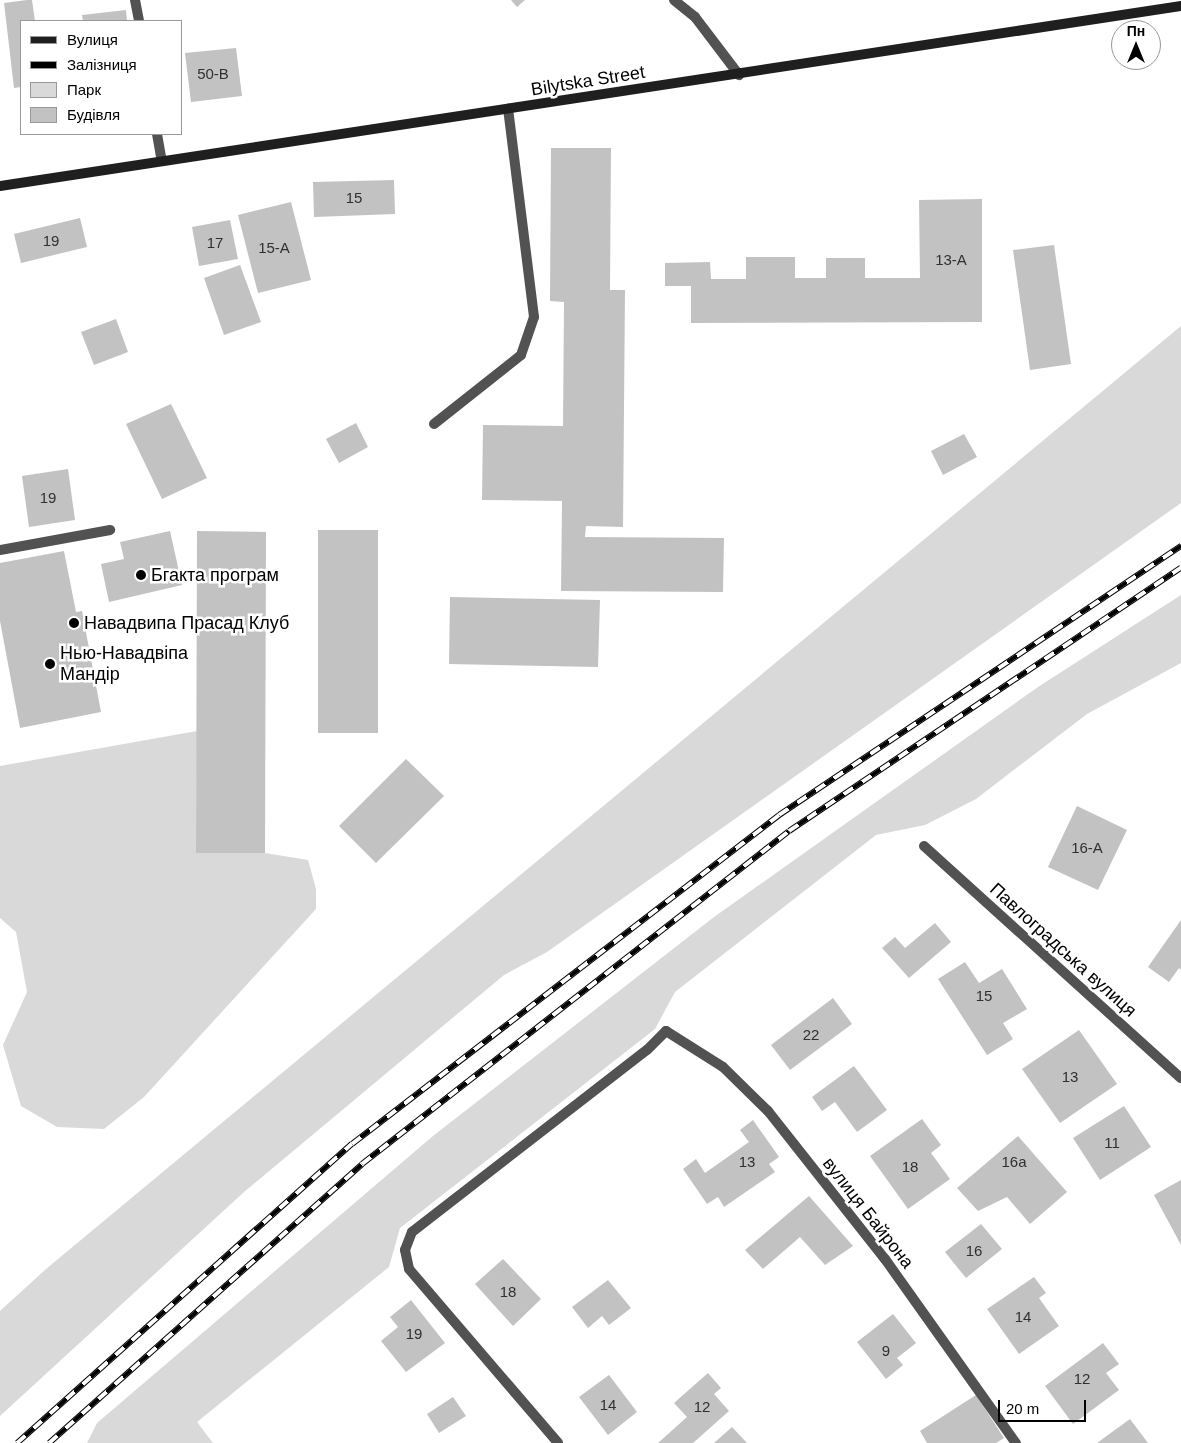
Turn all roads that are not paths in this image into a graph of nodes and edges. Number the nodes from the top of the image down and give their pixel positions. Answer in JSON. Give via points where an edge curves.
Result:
{"nodes":[{"id":1,"x":135,"y":0,"type":"edge"},
{"id":2,"x":674,"y":0,"type":"edge"},
{"id":3,"x":1181,"y":6,"type":"edge"},
{"id":4,"x":139,"y":20,"type":"edge"},
{"id":5,"x":739,"y":75,"type":"junction"},
{"id":6,"x":508,"y":109,"type":"junction"},
{"id":7,"x":157,"y":135,"type":"edge"},
{"id":8,"x":162,"y":161,"type":"junction"},
{"id":9,"x":0,"y":186,"type":"edge"},
{"id":10,"x":434,"y":424,"type":"dead end"},
{"id":11,"x":110,"y":530,"type":"dead end"},
{"id":12,"x":0,"y":550,"type":"edge"},
{"id":13,"x":924,"y":846,"type":"dead end"},
{"id":14,"x":1181,"y":1078,"type":"edge"},
{"id":15,"x":558,"y":1443,"type":"edge"},
{"id":16,"x":1016,"y":1443,"type":"edge"}],
"edges":[{"from":1,"to":4,"type":"street"},
{"from":2,"to":5,"type":"street","via":[[695,17]]},
{"from":3,"to":5,"type":"main road","name":"Bilytska Street"},
{"from":5,"to":6,"type":"main road","name":"Bilytska Street"},
{"from":6,"to":8,"type":"main road","name":"Bilytska Street"},
{"from":6,"to":10,"type":"street","via":[[534,316],[522,355]]},
{"from":7,"to":8,"type":"street"},
{"from":8,"to":9,"type":"main road","name":"Bilytska Street"},
{"from":11,"to":12,"type":"street"},
{"from":13,"to":14,"type":"street","name":"Павлоградська вулиця"},
{"from":15,"to":16,"type":"street","name":"вулиця Байрона","via":[[409,1269],[405,1250],[412,1232],[666,1032],[723,1067],[768,1111],[885,1259]]}]}
